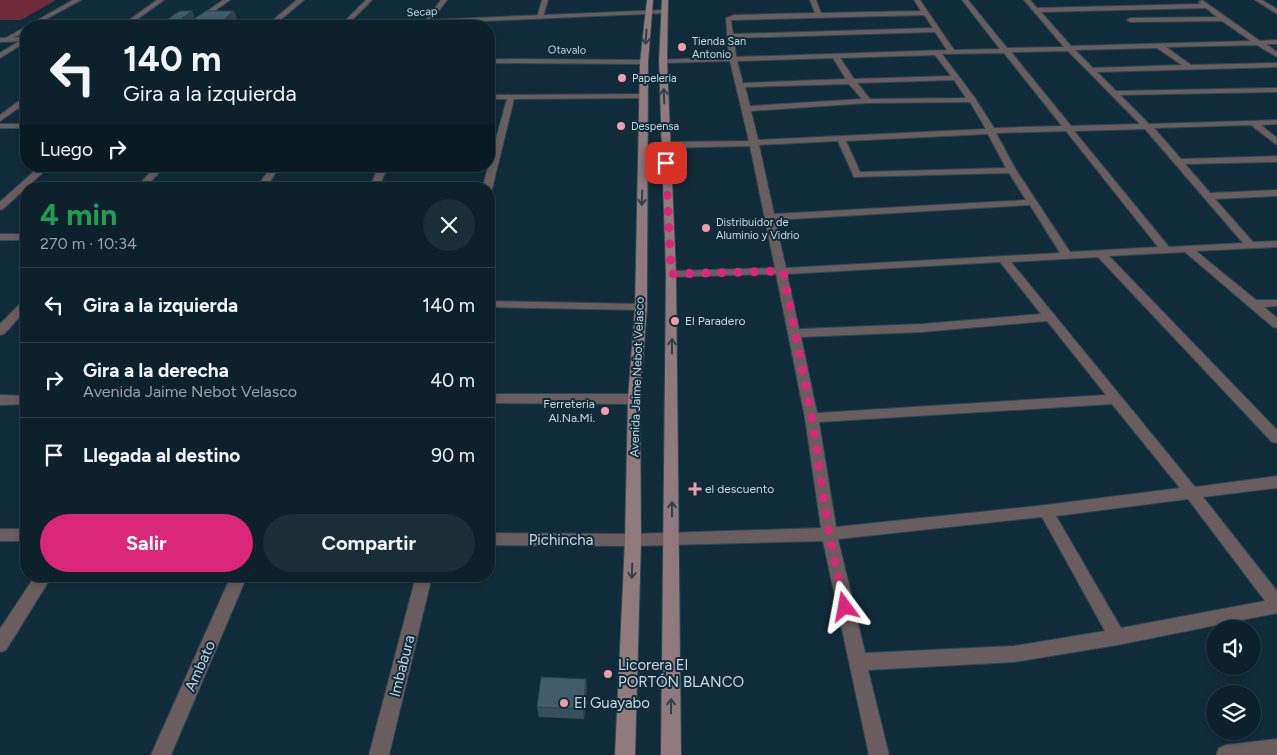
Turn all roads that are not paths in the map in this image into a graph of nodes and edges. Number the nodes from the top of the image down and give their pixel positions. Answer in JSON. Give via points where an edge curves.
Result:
{"nodes":[{"id":1,"x":78,"y":0,"type":"edge"},
{"id":2,"x":161,"y":0,"type":"edge"},
{"id":3,"x":227,"y":0,"type":"edge"},
{"id":4,"x":301,"y":0,"type":"edge"},
{"id":5,"x":369,"y":0,"type":"edge"},
{"id":6,"x":444,"y":0,"type":"edge"},
{"id":7,"x":545,"y":0,"type":"edge"},
{"id":8,"x":650,"y":0,"type":"edge"},
{"id":9,"x":665,"y":0,"type":"edge"},
{"id":10,"x":670,"y":0,"type":"edge"},
{"id":11,"x":813,"y":0,"type":"edge"},
{"id":12,"x":917,"y":0,"type":"edge"},
{"id":13,"x":965,"y":0,"type":"edge"},
{"id":14,"x":1027,"y":0,"type":"edge"},
{"id":15,"x":1110,"y":0,"type":"edge"},
{"id":16,"x":1200,"y":0,"type":"edge"},
{"id":17,"x":1258,"y":0,"type":"edge"},
{"id":18,"x":1208,"y":6,"type":"junction"},
{"id":19,"x":1121,"y":8,"type":"junction"},
{"id":20,"x":1036,"y":10,"type":"junction"},
{"id":21,"x":648,"y":12,"type":"junction"},
{"id":22,"x":664,"y":12,"type":"junction"},
{"id":23,"x":1277,"y":12,"type":"edge"},
{"id":24,"x":926,"y":14,"type":"junction"},
{"id":25,"x":819,"y":16,"type":"junction"},
{"id":26,"x":540,"y":17,"type":"junction"},
{"id":27,"x":1223,"y":19,"type":"junction"},
{"id":28,"x":41,"y":20,"type":"edge"},
{"id":29,"x":133,"y":20,"type":"edge"},
{"id":30,"x":198,"y":20,"type":"edge"},
{"id":31,"x":276,"y":20,"type":"edge"},
{"id":32,"x":349,"y":20,"type":"edge"},
{"id":33,"x":429,"y":20,"type":"edge"},
{"id":34,"x":495,"y":20,"type":"edge"},
{"id":35,"x":1130,"y":20,"type":"dead end"},
{"id":36,"x":936,"y":30,"type":"junction"},
{"id":37,"x":20,"y":31,"type":"edge"},
{"id":38,"x":731,"y":36,"type":"junction"},
{"id":39,"x":20,"y":39,"type":"edge"},
{"id":40,"x":2,"y":40,"type":"edge"},
{"id":41,"x":1277,"y":42,"type":"edge"},
{"id":42,"x":20,"y":43,"type":"edge"},
{"id":43,"x":1259,"y":43,"type":"junction"},
{"id":44,"x":1158,"y":45,"type":"junction"},
{"id":45,"x":1070,"y":49,"type":"junction"},
{"id":46,"x":1004,"y":50,"type":"junction"},
{"id":47,"x":951,"y":51,"type":"junction"},
{"id":48,"x":937,"y":52,"type":"junction"},
{"id":49,"x":835,"y":55,"type":"junction"},
{"id":50,"x":1277,"y":55,"type":"edge"},
{"id":51,"x":0,"y":56,"type":"edge"},
{"id":52,"x":733,"y":58,"type":"junction"},
{"id":53,"x":495,"y":61,"type":"edge"},
{"id":54,"x":663,"y":61,"type":"junction"},
{"id":55,"x":644,"y":62,"type":"junction"},
{"id":56,"x":1277,"y":65,"type":"edge"},
{"id":57,"x":1190,"y":68,"type":"junction"},
{"id":58,"x":1091,"y":70,"type":"junction"},
{"id":59,"x":956,"y":78,"type":"junction"},
{"id":60,"x":850,"y":81,"type":"junction"},
{"id":61,"x":741,"y":86,"type":"junction"},
{"id":62,"x":1277,"y":90,"type":"edge"},
{"id":63,"x":1115,"y":93,"type":"junction"},
{"id":64,"x":644,"y":96,"type":"junction"},
{"id":65,"x":495,"y":97,"type":"edge"},
{"id":66,"x":511,"y":97,"type":"junction"},
{"id":67,"x":972,"y":100,"type":"junction"},
{"id":68,"x":868,"y":101,"type":"junction"},
{"id":69,"x":20,"y":104,"type":"edge"},
{"id":70,"x":747,"y":109,"type":"junction"},
{"id":71,"x":0,"y":119,"type":"edge"},
{"id":72,"x":1277,"y":122,"type":"edge"},
{"id":73,"x":1253,"y":123,"type":"junction"},
{"id":74,"x":0,"y":126,"type":"edge"},
{"id":75,"x":20,"y":126,"type":"edge"},
{"id":76,"x":1148,"y":127,"type":"junction"},
{"id":77,"x":1068,"y":130,"type":"junction"},
{"id":78,"x":991,"y":131,"type":"junction"},
{"id":79,"x":841,"y":139,"type":"junction"},
{"id":80,"x":1277,"y":142,"type":"edge"},
{"id":81,"x":754,"y":143,"type":"junction"},
{"id":82,"x":665,"y":145,"type":"junction"},
{"id":83,"x":495,"y":158,"type":"edge"},
{"id":84,"x":1277,"y":158,"type":"edge"},
{"id":85,"x":1180,"y":162,"type":"junction"},
{"id":86,"x":1012,"y":170,"type":"junction"},
{"id":87,"x":39,"y":172,"type":"edge"},
{"id":88,"x":155,"y":172,"type":"edge"},
{"id":89,"x":28,"y":182,"type":"edge"},
{"id":90,"x":146,"y":182,"type":"edge"},
{"id":91,"x":20,"y":189,"type":"edge"},
{"id":92,"x":1277,"y":193,"type":"edge"},
{"id":93,"x":1209,"y":196,"type":"junction"},
{"id":94,"x":1033,"y":202,"type":"junction"},
{"id":95,"x":0,"y":207,"type":"edge"},
{"id":96,"x":771,"y":217,"type":"junction"},
{"id":97,"x":0,"y":237,"type":"edge"},
{"id":98,"x":20,"y":237,"type":"edge"},
{"id":99,"x":1250,"y":244,"type":"junction"},
{"id":100,"x":1277,"y":244,"type":"edge"},
{"id":101,"x":1186,"y":248,"type":"junction"},
{"id":102,"x":1165,"y":249,"type":"junction"},
{"id":103,"x":1066,"y":254,"type":"junction"},
{"id":104,"x":1101,"y":254,"type":"junction"},
{"id":105,"x":1002,"y":258,"type":"junction"},
{"id":106,"x":783,"y":271,"type":"junction"},
{"id":107,"x":671,"y":274,"type":"junction"},
{"id":108,"x":1277,"y":303,"type":"edge"},
{"id":109,"x":495,"y":304,"type":"edge"},
{"id":110,"x":1253,"y":304,"type":"junction"},
{"id":111,"x":641,"y":307,"type":"junction"},
{"id":112,"x":20,"y":310,"type":"edge"},
{"id":113,"x":1049,"y":317,"type":"junction"},
{"id":114,"x":1277,"y":324,"type":"edge"},
{"id":115,"x":0,"y":331,"type":"edge"},
{"id":116,"x":795,"y":333,"type":"junction"},
{"id":117,"x":495,"y":398,"type":"edge"},
{"id":118,"x":634,"y":399,"type":"junction"},
{"id":119,"x":1116,"y":399,"type":"junction"},
{"id":120,"x":0,"y":400,"type":"edge"},
{"id":121,"x":20,"y":400,"type":"edge"},
{"id":122,"x":812,"y":418,"type":"junction"},
{"id":123,"x":1277,"y":438,"type":"edge"},
{"id":124,"x":1277,"y":482,"type":"edge"},
{"id":125,"x":1191,"y":492,"type":"junction"},
{"id":126,"x":1046,"y":511,"type":"junction"},
{"id":127,"x":829,"y":534,"type":"junction"},
{"id":128,"x":0,"y":535,"type":"edge"},
{"id":129,"x":20,"y":535,"type":"edge"},
{"id":130,"x":495,"y":539,"type":"edge"},
{"id":131,"x":672,"y":539,"type":"junction"},
{"id":132,"x":633,"y":540,"type":"junction"},
{"id":133,"x":40,"y":582,"type":"edge"},
{"id":134,"x":236,"y":582,"type":"edge"},
{"id":135,"x":422,"y":582,"type":"edge"},
{"id":136,"x":1277,"y":605,"type":"edge"},
{"id":137,"x":1117,"y":637,"type":"junction"},
{"id":138,"x":0,"y":644,"type":"edge"},
{"id":139,"x":858,"y":662,"type":"junction"},
{"id":140,"x":1277,"y":748,"type":"edge"},
{"id":141,"x":161,"y":755,"type":"edge"},
{"id":142,"x":379,"y":755,"type":"edge"},
{"id":143,"x":625,"y":755,"type":"edge"},
{"id":144,"x":671,"y":755,"type":"edge"},
{"id":145,"x":879,"y":755,"type":"edge"},
{"id":146,"x":1226,"y":755,"type":"edge"}],
"edges":[{"from":1,"to":28,"type":"street"},
{"from":2,"to":29,"type":"street"},
{"from":3,"to":30,"type":"street"},
{"from":4,"to":31,"type":"street"},
{"from":5,"to":32,"type":"street"},
{"from":6,"to":33,"type":"street"},
{"from":7,"to":26,"type":"street"},
{"from":8,"to":21,"type":"main road","name":"Avenida Jaime Nebot Velasco"},
{"from":9,"to":10,"type":"street"},
{"from":9,"to":22,"type":"main road"},
{"from":11,"to":25,"type":"street"},
{"from":12,"to":24,"type":"street"},
{"from":13,"to":46,"type":"street"},
{"from":14,"to":20,"type":"street"},
{"from":15,"to":19,"type":"street"},
{"from":16,"to":18,"type":"street"},
{"from":17,"to":23,"type":"street"},
{"from":18,"to":19,"type":"street"},
{"from":18,"to":27,"type":"street"},
{"from":19,"to":20,"type":"street"},
{"from":20,"to":45,"type":"street"},
{"from":21,"to":22,"type":"street","name":"Secap"},
{"from":21,"to":26,"type":"street","name":"Secap"},
{"from":21,"to":55,"type":"main road","name":"Avenida Jaime Nebot Velasco","one_way":true},
{"from":22,"to":54,"type":"main road"},
{"from":24,"to":25,"type":"street"},
{"from":24,"to":36,"type":"street"},
{"from":25,"to":38,"type":"street","via":[[728,19]]},
{"from":26,"to":34,"type":"street","name":"Secap"},
{"from":27,"to":35,"type":"street"},
{"from":27,"to":43,"type":"street"},
{"from":36,"to":38,"type":"street"},
{"from":36,"to":47,"type":"street"},
{"from":37,"to":40,"type":"street"},
{"from":38,"to":52,"type":"street"},
{"from":39,"to":40,"type":"street"},
{"from":41,"to":43,"type":"street"},
{"from":42,"to":51,"type":"street"},
{"from":43,"to":44,"type":"street"},
{"from":43,"to":50,"type":"street"},
{"from":44,"to":45,"type":"street"},
{"from":44,"to":57,"type":"street"},
{"from":45,"to":46,"type":"street"},
{"from":45,"to":58,"type":"street"},
{"from":46,"to":47,"type":"street"},
{"from":46,"to":77,"type":"street"},
{"from":47,"to":48,"type":"street"},
{"from":48,"to":49,"type":"street"},
{"from":48,"to":59,"type":"street"},
{"from":49,"to":52,"type":"street"},
{"from":49,"to":60,"type":"street"},
{"from":52,"to":54,"type":"street"},
{"from":52,"to":61,"type":"street"},
{"from":53,"to":55,"type":"street","name":"Otavalo"},
{"from":82,"to":54,"type":"main road","one_way":true},
{"from":55,"to":64,"type":"main road","name":"Avenida Jaime Nebot Velasco"},
{"from":56,"to":57,"type":"street"},
{"from":57,"to":58,"type":"street"},
{"from":58,"to":63,"type":"street"},
{"from":59,"to":60,"type":"street"},
{"from":59,"to":67,"type":"street"},
{"from":60,"to":61,"type":"street"},
{"from":60,"to":68,"type":"street"},
{"from":61,"to":70,"type":"street"},
{"from":62,"to":63,"type":"street"},
{"from":63,"to":76,"type":"street"},
{"from":64,"to":66,"type":"street"},
{"from":64,"to":111,"type":"main road","name":"Avenida Jaime Nebot Velasco","one_way":true},
{"from":65,"to":66,"type":"street"},
{"from":66,"to":83,"type":"street"},
{"from":67,"to":68,"type":"street"},
{"from":67,"to":78,"type":"street"},
{"from":68,"to":70,"type":"street"},
{"from":69,"to":71,"type":"street"},
{"from":70,"to":81,"type":"street"},
{"from":72,"to":73,"type":"street"},
{"from":73,"to":76,"type":"street"},
{"from":73,"to":80,"type":"street"},
{"from":74,"to":75,"type":"street"},
{"from":76,"to":77,"type":"street"},
{"from":76,"to":85,"type":"street"},
{"from":77,"to":78,"type":"street"},
{"from":77,"to":102,"type":"street"},
{"from":78,"to":79,"type":"street"},
{"from":78,"to":86,"type":"street"},
{"from":79,"to":81,"type":"street"},
{"from":79,"to":86,"type":"street","via":[[857,175]]},
{"from":81,"to":82,"type":"street"},
{"from":81,"to":96,"type":"street"},
{"from":82,"to":107,"type":"main road"},
{"from":84,"to":85,"type":"street"},
{"from":85,"to":93,"type":"street"},
{"from":86,"to":94,"type":"street"},
{"from":87,"to":89,"type":"street"},
{"from":88,"to":90,"type":"street"},
{"from":91,"to":95,"type":"street"},
{"from":92,"to":93,"type":"street"},
{"from":93,"to":99,"type":"street"},
{"from":94,"to":96,"type":"street"},
{"from":94,"to":103,"type":"street"},
{"from":96,"to":106,"type":"street"},
{"from":97,"to":98,"type":"street"},
{"from":99,"to":100,"type":"street"},
{"from":99,"to":101,"type":"street"},
{"from":101,"to":102,"type":"street"},
{"from":101,"to":110,"type":"street"},
{"from":102,"to":104,"type":"street"},
{"from":103,"to":104,"type":"street"},
{"from":103,"to":105,"type":"street"},
{"from":104,"to":123,"type":"street"},
{"from":105,"to":106,"type":"street"},
{"from":105,"to":113,"type":"street"},
{"from":106,"to":107,"type":"street"},
{"from":106,"to":116,"type":"street"},
{"from":131,"to":107,"type":"main road","one_way":true},
{"from":108,"to":110,"type":"street"},
{"from":109,"to":111,"type":"street"},
{"from":110,"to":114,"type":"street"},
{"from":111,"to":118,"type":"main road","name":"Avenida Jaime Nebot Velasco"},
{"from":112,"to":115,"type":"street"},
{"from":113,"to":116,"type":"street","via":[[914,329]]},
{"from":113,"to":119,"type":"street"},
{"from":116,"to":122,"type":"street"},
{"from":117,"to":118,"type":"street"},
{"from":118,"to":132,"type":"main road","name":"Avenida Jaime Nebot Velasco"},
{"from":119,"to":122,"type":"street"},
{"from":119,"to":125,"type":"street"},
{"from":120,"to":121,"type":"street"},
{"from":122,"to":127,"type":"street"},
{"from":124,"to":125,"type":"street","name":"Pichincha"},
{"from":125,"to":126,"type":"street","name":"Pichincha"},
{"from":125,"to":136,"type":"street"},
{"from":126,"to":127,"type":"street","name":"Pichincha"},
{"from":126,"to":137,"type":"street"},
{"from":127,"to":131,"type":"street","name":"Pichincha"},
{"from":127,"to":139,"type":"street"},
{"from":128,"to":129,"type":"street"},
{"from":130,"to":132,"type":"street","name":"Pichincha"},
{"from":131,"to":132,"type":"street","name":"Pichincha"},
{"from":144,"to":131,"type":"main road","one_way":true},
{"from":132,"to":143,"type":"main road","name":"Avenida Jaime Nebot Velasco","one_way":true},
{"from":133,"to":138,"type":"street"},
{"from":134,"to":141,"type":"street","name":"Ambato"},
{"from":135,"to":142,"type":"street","name":"Imbabura"},
{"from":136,"to":137,"type":"street"},
{"from":137,"to":139,"type":"street","via":[[1014,654]]},
{"from":139,"to":145,"type":"street"},
{"from":140,"to":146,"type":"street"}]}
